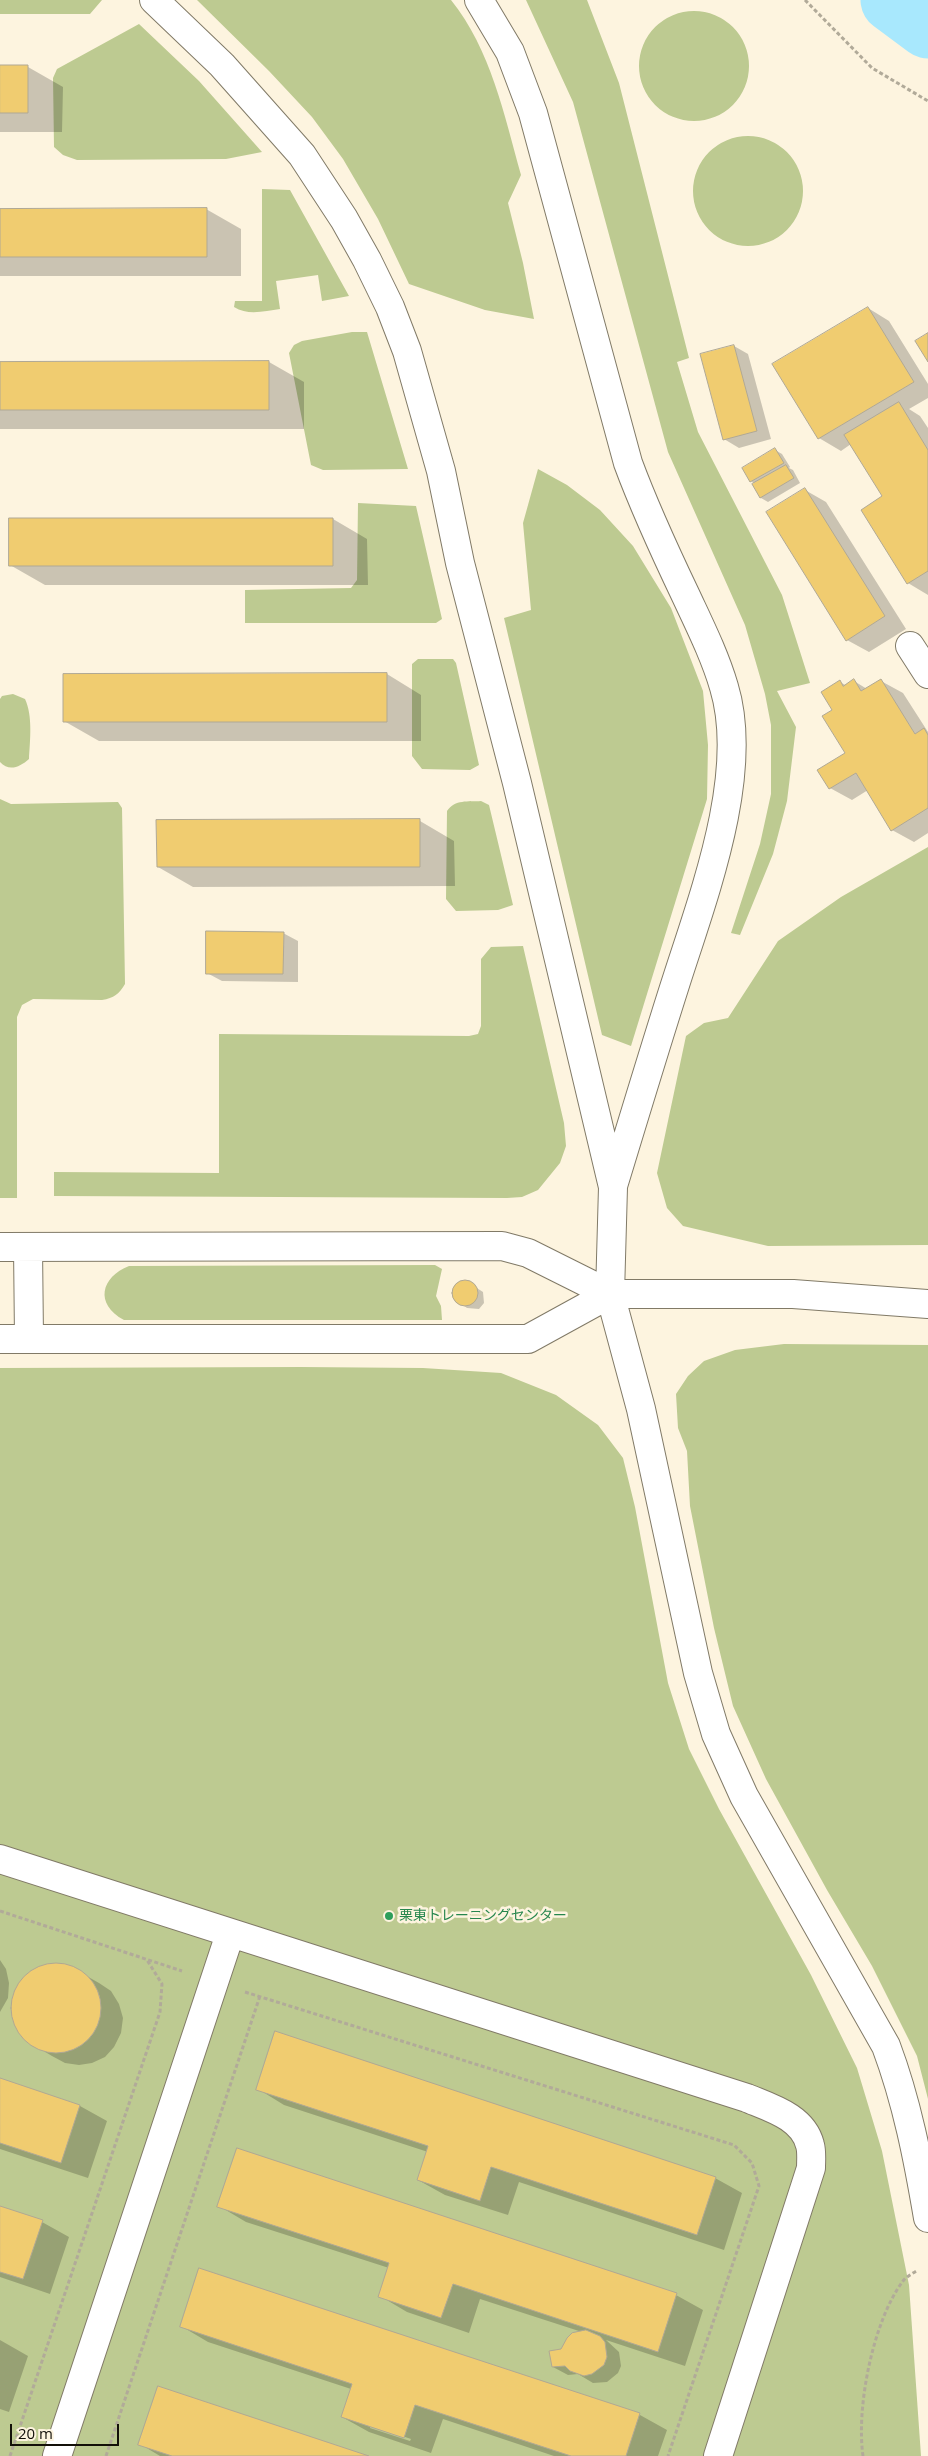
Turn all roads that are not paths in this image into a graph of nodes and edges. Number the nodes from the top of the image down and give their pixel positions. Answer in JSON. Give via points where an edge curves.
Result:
{"nodes":[{"id":1,"x":154,"y":0,"type":"edge"},
{"id":2,"x":479,"y":0,"type":"edge"},
{"id":3,"x":910,"y":646,"type":"dead end"},
{"id":4,"x":928,"y":674,"type":"edge"},
{"id":5,"x":613,"y":1187,"type":"junction"},
{"id":6,"x":0,"y":1247,"type":"edge"},
{"id":7,"x":28,"y":1247,"type":"junction"},
{"id":8,"x":610,"y":1294,"type":"junction"},
{"id":9,"x":928,"y":1304,"type":"edge"},
{"id":10,"x":29,"y":1338,"type":"junction"},
{"id":11,"x":0,"y":1339,"type":"edge"},
{"id":12,"x":0,"y":1859,"type":"edge"},
{"id":13,"x":230,"y":1934,"type":"junction"},
{"id":14,"x":928,"y":2218,"type":"edge"},
{"id":15,"x":57,"y":2456,"type":"edge"},
{"id":16,"x":718,"y":2456,"type":"edge"}],
"edges":[{"from":1,"to":5,"type":"street","via":[[222,65],[302,155],[367,260],[404,342],[441,471],[460,563],[517,783]]},
{"from":2,"to":5,"type":"street","via":[[510,52],[533,113],[628,463],[644,505],[708,642],[725,688],[730,717],[731,779],[725,811],[703,896]]},
{"from":3,"to":4,"type":"street"},
{"from":5,"to":8,"type":"street"},
{"from":6,"to":7,"type":"street"},
{"from":7,"to":8,"type":"street","via":[[502,1246],[528,1253]]},
{"from":7,"to":10,"type":"street"},
{"from":8,"to":9,"type":"street","via":[[793,1294]]},
{"from":8,"to":10,"type":"street","via":[[528,1339]]},
{"from":8,"to":14,"type":"street","via":[[641,1409],[698,1673],[716,1734],[744,1796],[886,2046],[900,2083],[916,2148]]},
{"from":10,"to":11,"type":"street"},
{"from":12,"to":13,"type":"street"},
{"from":13,"to":15,"type":"street"},
{"from":13,"to":16,"type":"street","via":[[748,2098],[784,2113],[800,2126],[810,2144],[811,2168]]}]}
